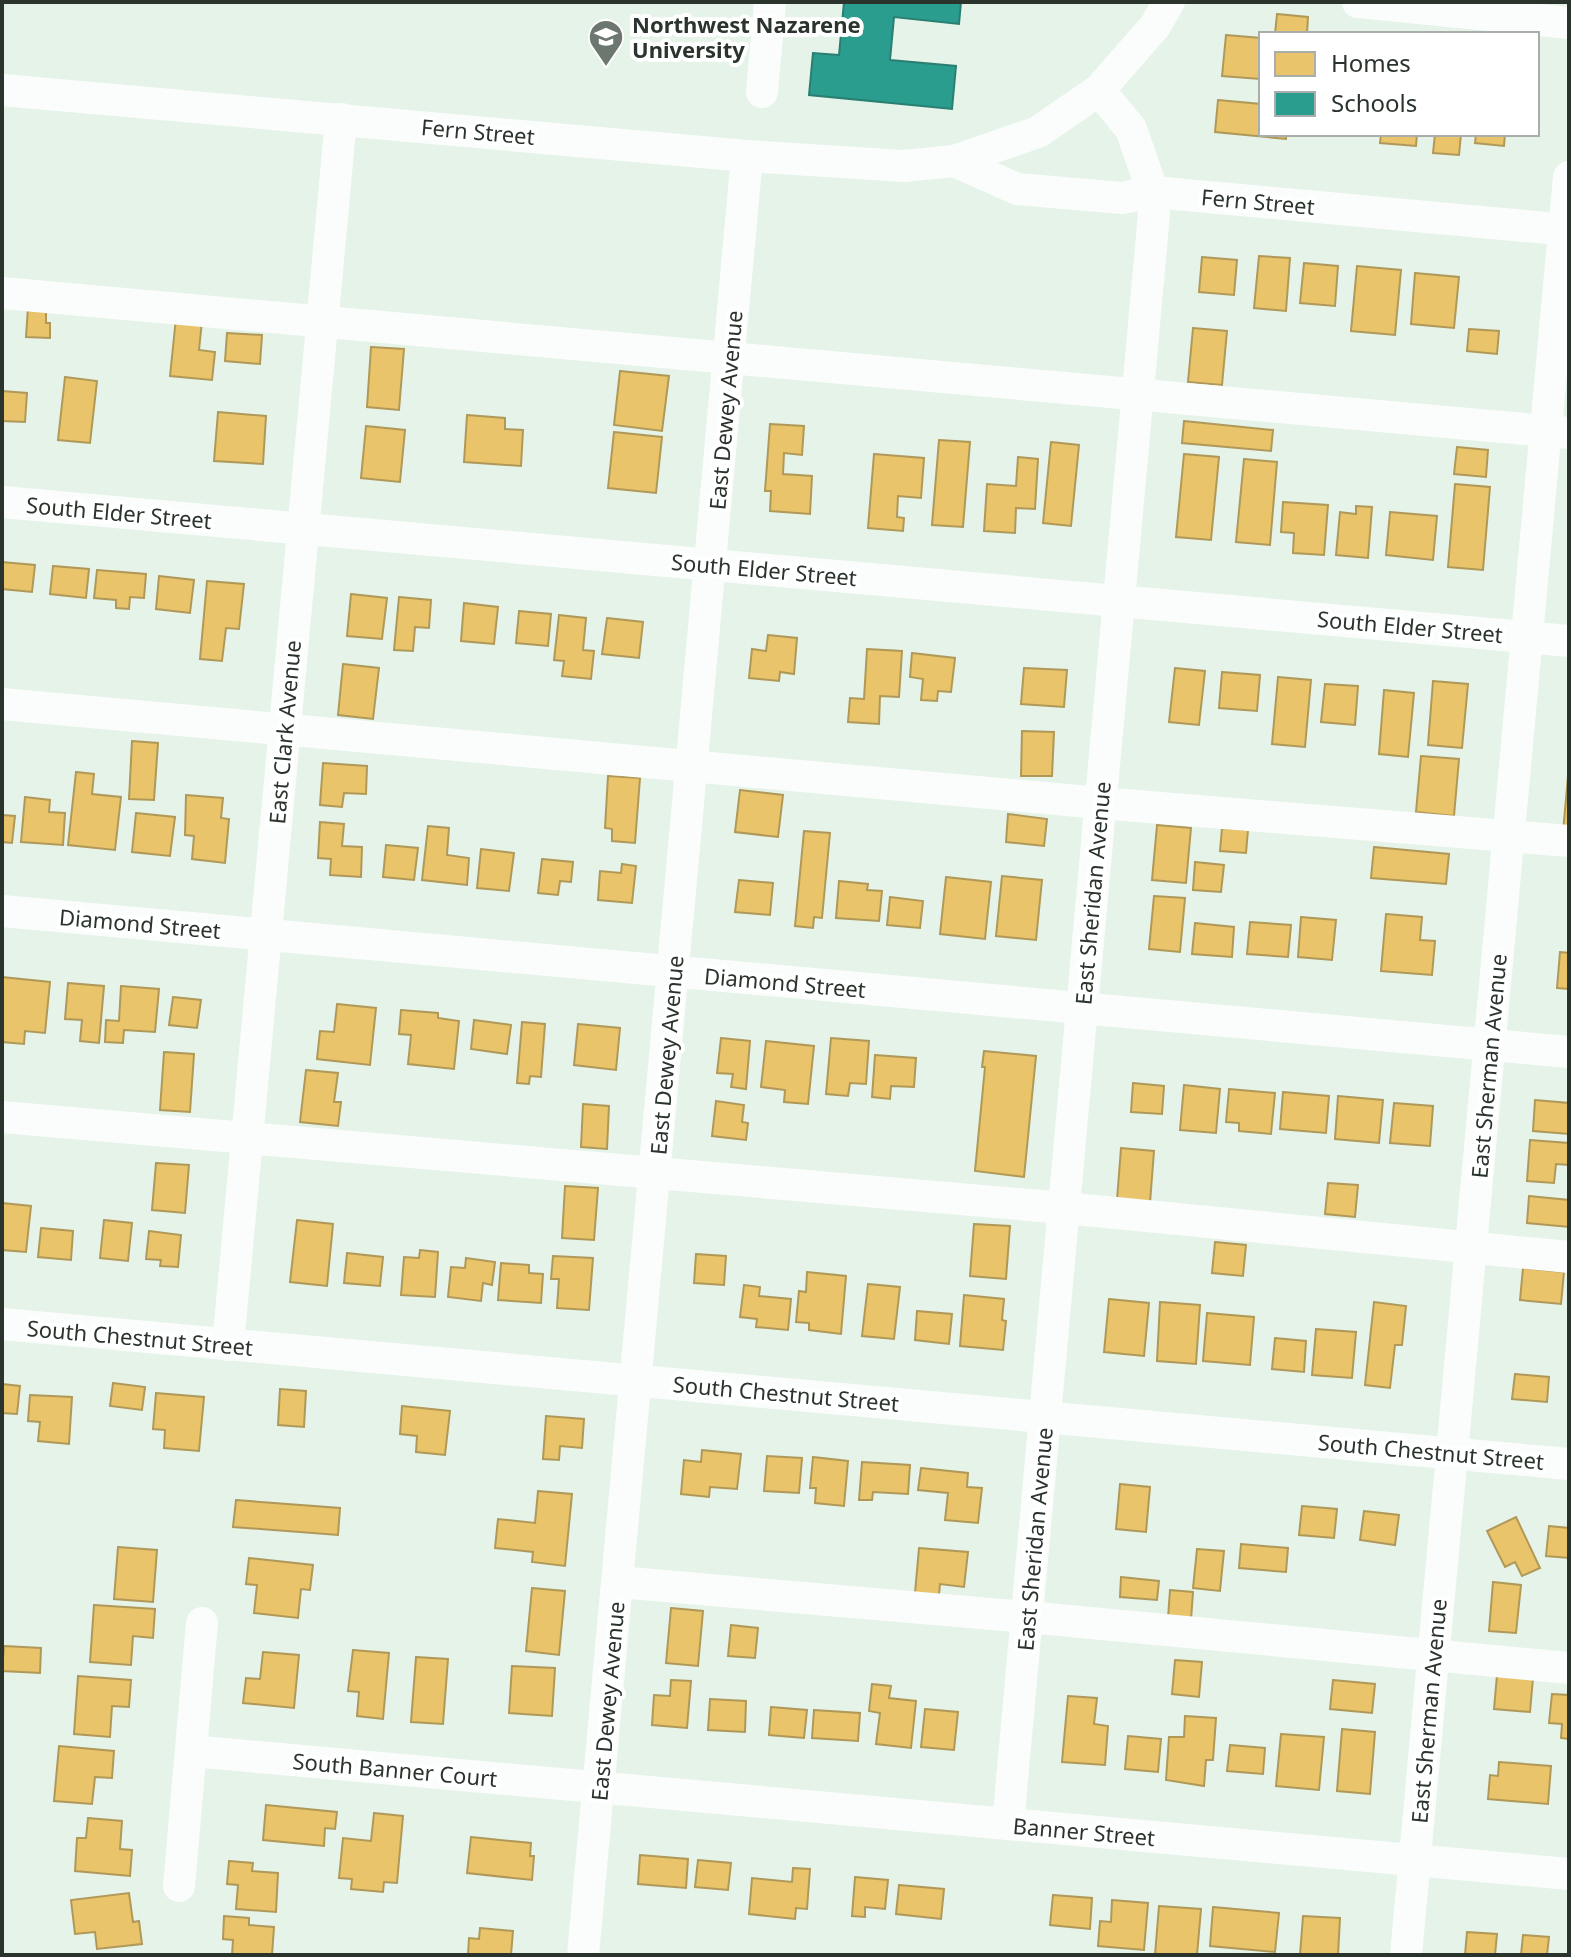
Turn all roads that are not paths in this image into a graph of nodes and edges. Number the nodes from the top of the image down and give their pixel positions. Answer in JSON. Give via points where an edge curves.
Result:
{"nodes":[{"id":1,"x":770,"y":2,"type":"edge"},
{"id":2,"x":1169,"y":2,"type":"edge"},
{"id":3,"x":1358,"y":2,"type":"edge"},
{"id":4,"x":1569,"y":23,"type":"edge"},
{"id":5,"x":2,"y":90,"type":"edge"},
{"id":6,"x":1099,"y":90,"type":"junction"},
{"id":7,"x":762,"y":92,"type":"dead end"},
{"id":8,"x":341,"y":119,"type":"junction"},
{"id":9,"x":747,"y":156,"type":"junction"},
{"id":10,"x":954,"y":161,"type":"junction"},
{"id":11,"x":1569,"y":177,"type":"edge"},
{"id":12,"x":1153,"y":192,"type":"junction"},
{"id":13,"x":1567,"y":230,"type":"edge"},
{"id":14,"x":2,"y":293,"type":"edge"},
{"id":15,"x":322,"y":322,"type":"junction"},
{"id":16,"x":729,"y":358,"type":"junction"},
{"id":17,"x":1137,"y":394,"type":"junction"},
{"id":18,"x":1557,"y":432,"type":"edge"},
{"id":19,"x":2,"y":502,"type":"edge"},
{"id":20,"x":302,"y":528,"type":"junction"},
{"id":21,"x":710,"y":565,"type":"junction"},
{"id":22,"x":1118,"y":600,"type":"junction"},
{"id":23,"x":1527,"y":637,"type":"junction"},
{"id":24,"x":1569,"y":641,"type":"edge"},
{"id":25,"x":2,"y":704,"type":"edge"},
{"id":26,"x":285,"y":729,"type":"junction"},
{"id":27,"x":692,"y":767,"type":"junction"},
{"id":28,"x":1100,"y":803,"type":"junction"},
{"id":29,"x":1509,"y":836,"type":"junction"},
{"id":30,"x":1569,"y":841,"type":"edge"},
{"id":31,"x":2,"y":911,"type":"edge"},
{"id":32,"x":266,"y":934,"type":"junction"},
{"id":33,"x":673,"y":972,"type":"junction"},
{"id":34,"x":1081,"y":1009,"type":"junction"},
{"id":35,"x":1490,"y":1045,"type":"junction"},
{"id":36,"x":1569,"y":1052,"type":"edge"},
{"id":37,"x":2,"y":1117,"type":"edge"},
{"id":38,"x":247,"y":1139,"type":"junction"},
{"id":39,"x":655,"y":1174,"type":"junction"},
{"id":40,"x":1064,"y":1208,"type":"junction"},
{"id":41,"x":1471,"y":1248,"type":"junction"},
{"id":42,"x":1569,"y":1257,"type":"edge"},
{"id":43,"x":2,"y":1324,"type":"edge"},
{"id":44,"x":228,"y":1345,"type":"junction"},
{"id":45,"x":636,"y":1380,"type":"junction"},
{"id":46,"x":1045,"y":1416,"type":"junction"},
{"id":47,"x":1452,"y":1453,"type":"junction"},
{"id":48,"x":1569,"y":1464,"type":"edge"},
{"id":49,"x":618,"y":1582,"type":"junction"},
{"id":50,"x":1027,"y":1617,"type":"junction"},
{"id":51,"x":202,"y":1623,"type":"dead end"},
{"id":52,"x":1433,"y":1657,"type":"junction"},
{"id":53,"x":1569,"y":1668,"type":"edge"},
{"id":54,"x":191,"y":1751,"type":"junction"},
{"id":55,"x":599,"y":1787,"type":"junction"},
{"id":56,"x":1008,"y":1824,"type":"junction"},
{"id":57,"x":1414,"y":1861,"type":"junction"},
{"id":58,"x":1569,"y":1874,"type":"edge"},
{"id":59,"x":179,"y":1886,"type":"dead end"},
{"id":60,"x":583,"y":1955,"type":"edge"},
{"id":61,"x":1406,"y":1955,"type":"edge"}],
"edges":[{"from":1,"to":7,"type":"street"},
{"from":2,"to":6,"type":"street"},
{"from":3,"to":4,"type":"street"},
{"from":5,"to":8,"type":"street","name":"Fern Street"},
{"from":6,"to":10,"type":"street","name":"Fern Street","via":[[1038,132]]},
{"from":6,"to":12,"type":"street","name":"East Sheridan Avenue","via":[[1131,129]]},
{"from":8,"to":9,"type":"street","name":"Fern Street"},
{"from":8,"to":15,"type":"street","name":"East Clark Avenue"},
{"from":9,"to":10,"type":"street","name":"Fern Street","via":[[904,166]]},
{"from":9,"to":16,"type":"street","name":"East Dewey Avenue"},
{"from":10,"to":12,"type":"street","name":"Fern Street","via":[[1017,189],[1122,198]]},
{"from":11,"to":13,"type":"street","name":"East Sherman Avenue"},
{"from":12,"to":13,"type":"street","name":"Fern Street"},
{"from":12,"to":17,"type":"street","name":"East Sheridan Avenue"},
{"from":13,"to":18,"type":"street","name":"East Sherman Avenue"},
{"from":14,"to":15,"type":"street"},
{"from":15,"to":16,"type":"street"},
{"from":15,"to":20,"type":"street","name":"East Clark Avenue"},
{"from":16,"to":17,"type":"street"},
{"from":16,"to":21,"type":"street","name":"East Dewey Avenue"},
{"from":17,"to":18,"type":"street"},
{"from":17,"to":22,"type":"street","name":"East Sheridan Avenue"},
{"from":18,"to":23,"type":"street","name":"East Sherman Avenue"},
{"from":19,"to":20,"type":"street","name":"South Elder Street"},
{"from":20,"to":21,"type":"street","name":"South Elder Street"},
{"from":20,"to":26,"type":"street","name":"East Clark Avenue"},
{"from":21,"to":22,"type":"street","name":"South Elder Street"},
{"from":21,"to":27,"type":"street","name":"East Dewey Avenue"},
{"from":22,"to":23,"type":"street","name":"South Elder Street"},
{"from":22,"to":28,"type":"street","name":"East Sheridan Avenue"},
{"from":23,"to":24,"type":"street","name":"South Elder Street"},
{"from":23,"to":29,"type":"street","name":"East Sherman Avenue"},
{"from":25,"to":26,"type":"street"},
{"from":26,"to":27,"type":"street"},
{"from":26,"to":32,"type":"street","name":"East Clark Avenue"},
{"from":27,"to":28,"type":"street"},
{"from":27,"to":33,"type":"street","name":"East Dewey Avenue"},
{"from":28,"to":29,"type":"street"},
{"from":28,"to":34,"type":"street","name":"East Sheridan Avenue"},
{"from":29,"to":30,"type":"street"},
{"from":29,"to":35,"type":"street","name":"East Sherman Avenue"},
{"from":31,"to":32,"type":"street","name":"Diamond Street"},
{"from":32,"to":33,"type":"street","name":"Diamond Street"},
{"from":32,"to":38,"type":"street","name":"East Clark Avenue"},
{"from":33,"to":34,"type":"street","name":"Diamond Street"},
{"from":33,"to":39,"type":"street","name":"East Dewey Avenue"},
{"from":34,"to":35,"type":"street","name":"Diamond Street"},
{"from":34,"to":40,"type":"street","name":"East Sheridan Avenue"},
{"from":35,"to":36,"type":"street","name":"Diamond Street"},
{"from":35,"to":41,"type":"street","name":"East Sherman Avenue"},
{"from":37,"to":38,"type":"street"},
{"from":38,"to":39,"type":"street"},
{"from":38,"to":44,"type":"street","name":"East Clark Avenue"},
{"from":39,"to":40,"type":"street"},
{"from":39,"to":45,"type":"street","name":"East Dewey Avenue"},
{"from":40,"to":41,"type":"street"},
{"from":40,"to":46,"type":"street","name":"East Sheridan Avenue"},
{"from":41,"to":42,"type":"street"},
{"from":41,"to":47,"type":"street","name":"East Sherman Avenue"},
{"from":43,"to":44,"type":"street","name":"South Chestnut Street"},
{"from":44,"to":45,"type":"street","name":"South Chestnut Street"},
{"from":45,"to":46,"type":"street","name":"South Chestnut Street"},
{"from":45,"to":49,"type":"street","name":"East Dewey Avenue"},
{"from":46,"to":47,"type":"street","name":"South Chestnut Street"},
{"from":46,"to":50,"type":"street","name":"East Sheridan Avenue"},
{"from":47,"to":48,"type":"street","name":"South Chestnut Street"},
{"from":47,"to":52,"type":"street","name":"East Sherman Avenue"},
{"from":49,"to":50,"type":"street"},
{"from":49,"to":55,"type":"street","name":"East Dewey Avenue"},
{"from":50,"to":52,"type":"street"},
{"from":50,"to":56,"type":"street","name":"East Sheridan Avenue"},
{"from":51,"to":54,"type":"street"},
{"from":52,"to":53,"type":"street"},
{"from":52,"to":57,"type":"street","name":"East Sherman Avenue"},
{"from":54,"to":55,"type":"street","name":"South Banner Court"},
{"from":54,"to":59,"type":"street"},
{"from":55,"to":56,"type":"street","name":"Banner Street"},
{"from":55,"to":60,"type":"street","name":"East Dewey Avenue"},
{"from":56,"to":57,"type":"street","name":"Banner Street"},
{"from":57,"to":58,"type":"street","name":"Banner Street"},
{"from":57,"to":61,"type":"street","name":"East Sherman Avenue"}]}
